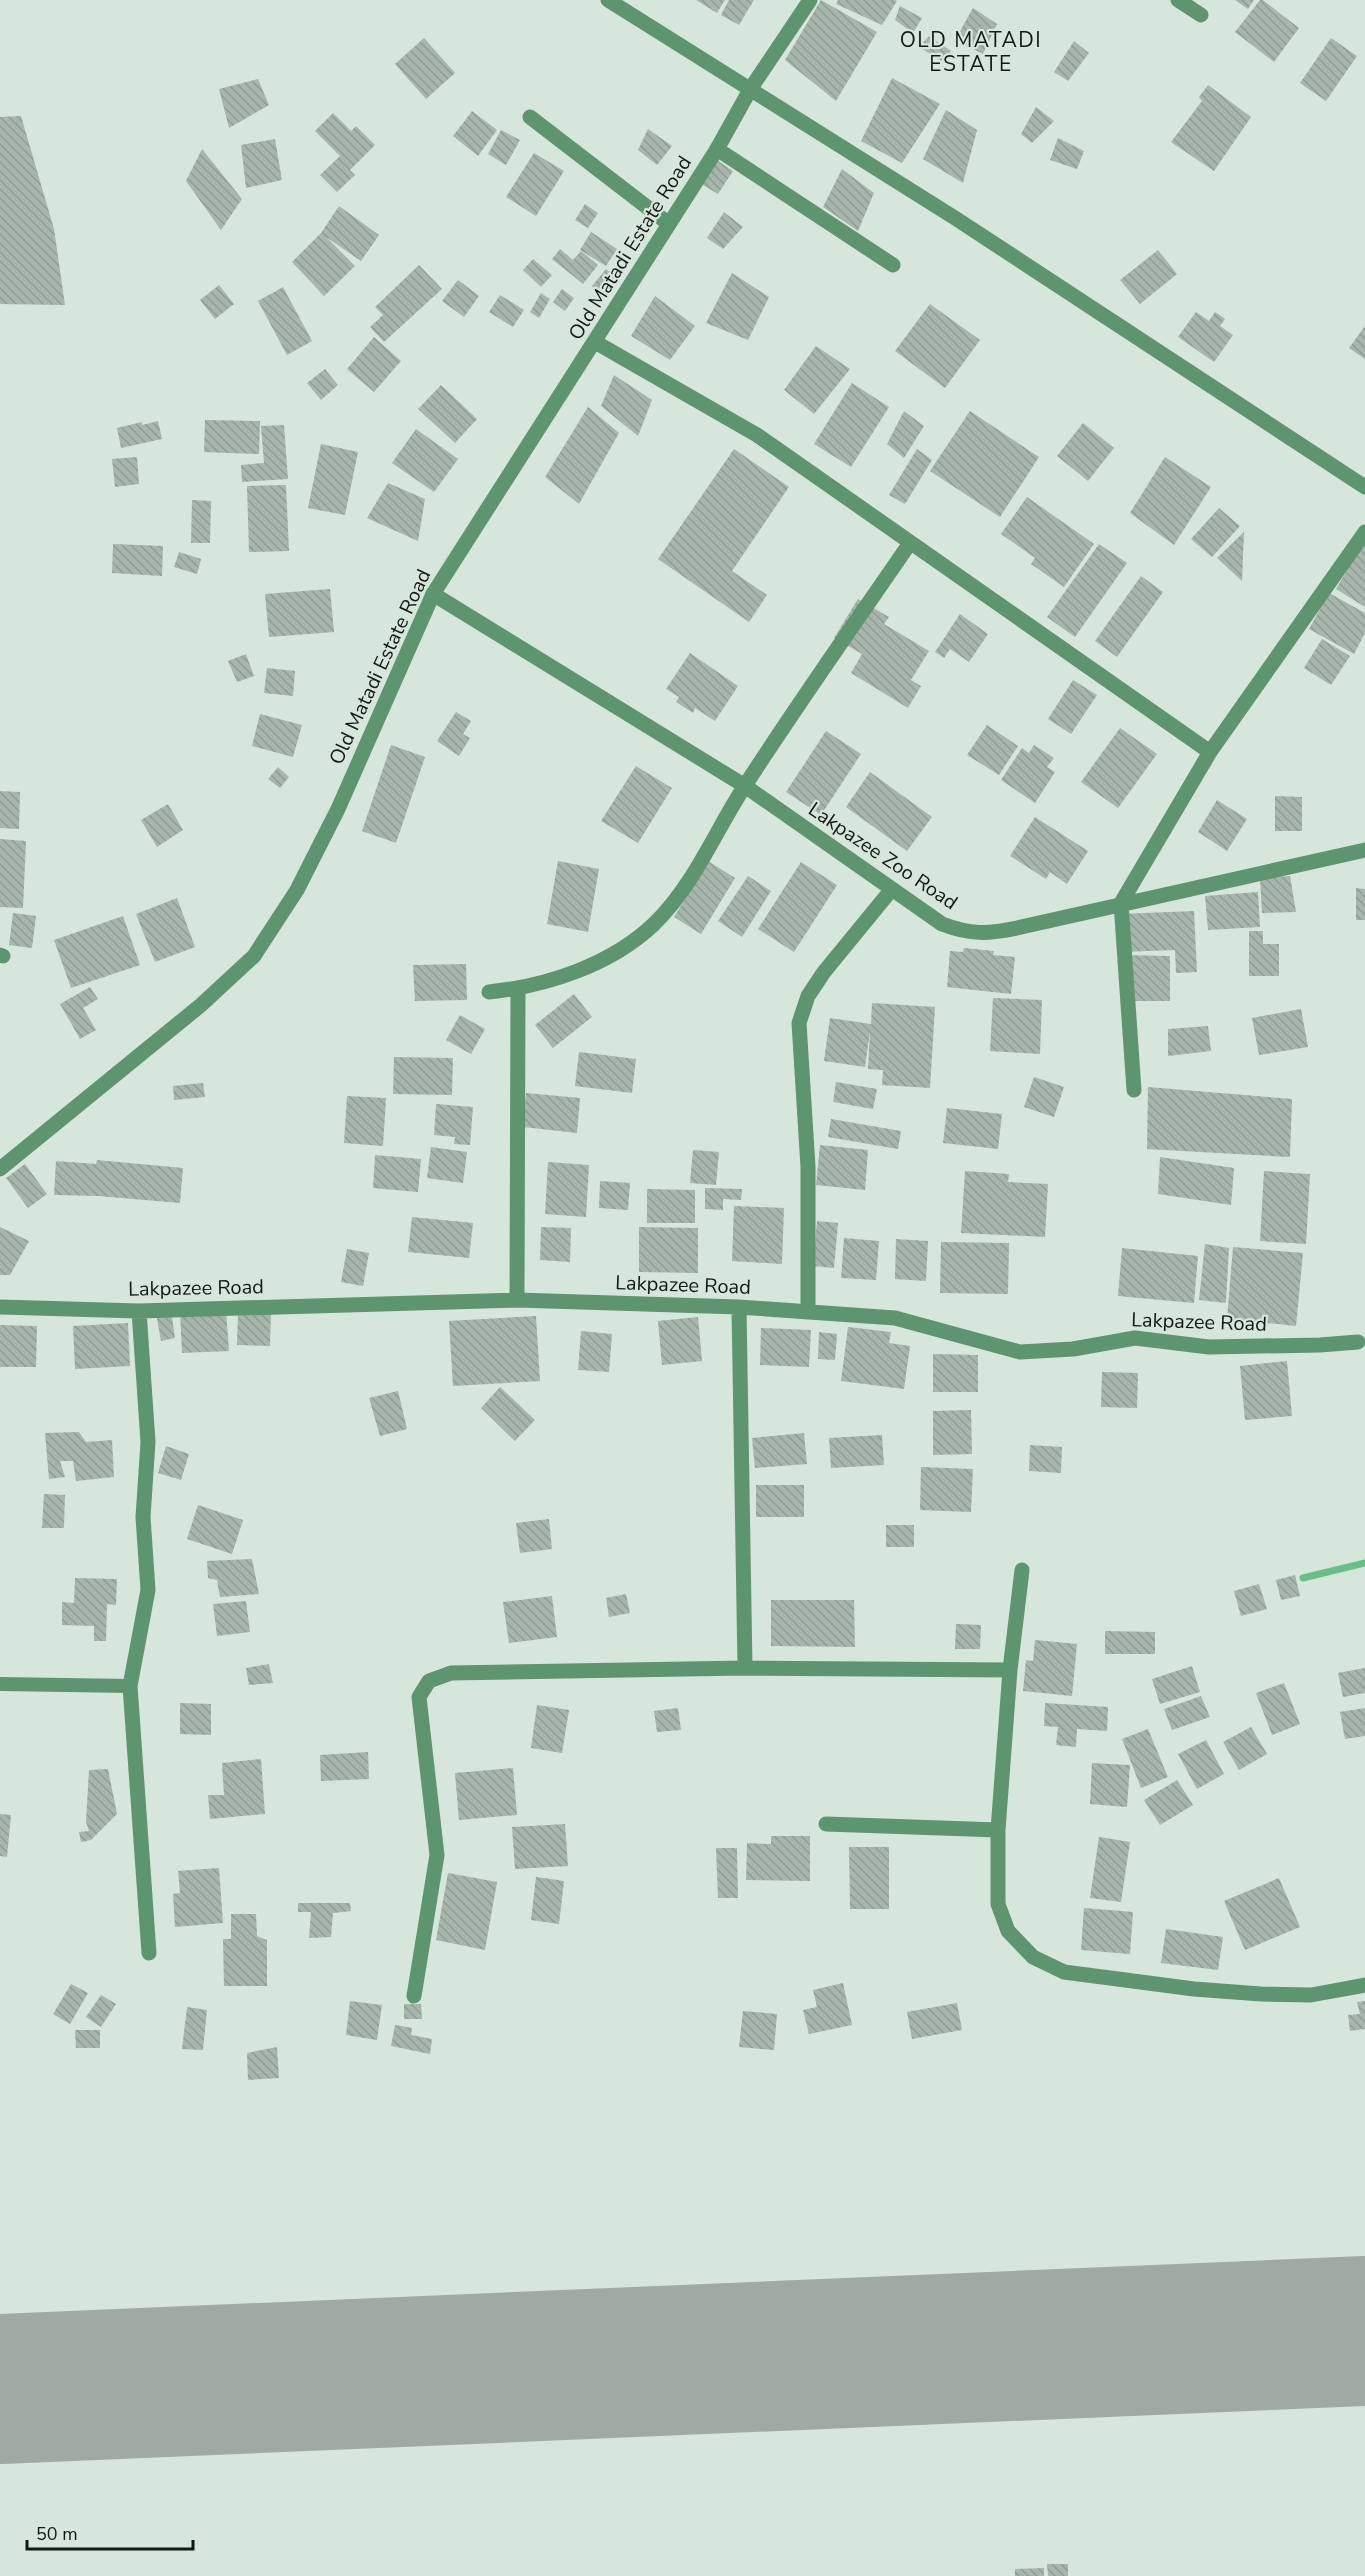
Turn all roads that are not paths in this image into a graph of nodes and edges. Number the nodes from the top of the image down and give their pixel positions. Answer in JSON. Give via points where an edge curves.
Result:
{"nodes":[{"id":1,"x":608,"y":0,"type":"edge"},
{"id":2,"x":810,"y":0,"type":"edge"},
{"id":3,"x":1178,"y":0,"type":"edge"},
{"id":4,"x":627,"y":6,"type":"edge"},
{"id":5,"x":1201,"y":15,"type":"dead end"},
{"id":6,"x":751,"y":88,"type":"junction"},
{"id":7,"x":530,"y":117,"type":"dead end"},
{"id":8,"x":717,"y":149,"type":"junction"},
{"id":9,"x":669,"y":224,"type":"junction"},
{"id":10,"x":893,"y":265,"type":"dead end"},
{"id":11,"x":595,"y":342,"type":"junction"},
{"id":12,"x":1365,"y":487,"type":"edge"},
{"id":13,"x":1365,"y":532,"type":"edge"},
{"id":14,"x":910,"y":543,"type":"junction"},
{"id":15,"x":433,"y":594,"type":"junction"},
{"id":16,"x":1210,"y":752,"type":"junction"},
{"id":17,"x":745,"y":786,"type":"junction"},
{"id":18,"x":1365,"y":850,"type":"edge"},
{"id":19,"x":892,"y":889,"type":"junction"},
{"id":20,"x":1121,"y":903,"type":"junction"},
{"id":21,"x":518,"y":989,"type":"junction"},
{"id":22,"x":489,"y":992,"type":"dead end"},
{"id":23,"x":1134,"y":1090,"type":"dead end"},
{"id":24,"x":0,"y":1169,"type":"edge"},
{"id":25,"x":517,"y":1300,"type":"junction"},
{"id":26,"x":0,"y":1307,"type":"edge"},
{"id":27,"x":739,"y":1307,"type":"junction"},
{"id":28,"x":139,"y":1311,"type":"junction"},
{"id":29,"x":808,"y":1311,"type":"junction"},
{"id":30,"x":1358,"y":1342,"type":"dead end"},
{"id":31,"x":1022,"y":1570,"type":"dead end"},
{"id":32,"x":745,"y":1668,"type":"junction"},
{"id":33,"x":1010,"y":1670,"type":"junction"},
{"id":34,"x":0,"y":1684,"type":"edge"},
{"id":35,"x":130,"y":1686,"type":"junction"},
{"id":36,"x":826,"y":1824,"type":"dead end"},
{"id":37,"x":998,"y":1830,"type":"junction"},
{"id":38,"x":149,"y":1953,"type":"dead end"},
{"id":39,"x":1365,"y":1985,"type":"edge"},
{"id":40,"x":414,"y":1996,"type":"dead end"}],
"edges":[{"from":1,"to":4,"type":"street"},
{"from":2,"to":6,"type":"street","name":"Old Matadi Estate Road"},
{"from":3,"to":5,"type":"street"},
{"from":4,"to":6,"type":"street"},
{"from":6,"to":8,"type":"street","name":"Old Matadi Estate Road"},
{"from":6,"to":12,"type":"street"},
{"from":7,"to":9,"type":"street"},
{"from":8,"to":9,"type":"street","name":"Old Matadi Estate Road"},
{"from":8,"to":10,"type":"street"},
{"from":9,"to":11,"type":"street","name":"Old Matadi Estate Road"},
{"from":11,"to":14,"type":"street","via":[[757,435]]},
{"from":11,"to":15,"type":"street","name":"Old Matadi Estate Road"},
{"from":13,"to":16,"type":"street"},
{"from":14,"to":16,"type":"street"},
{"from":14,"to":17,"type":"street"},
{"from":15,"to":17,"type":"street","name":"Lakpazee Zoo Road"},
{"from":15,"to":24,"type":"street","name":"Old Matadi Estate Road","via":[[338,809],[297,890],[254,957]]},
{"from":16,"to":20,"type":"street"},
{"from":17,"to":19,"type":"street","name":"Lakpazee Zoo Road"},
{"from":17,"to":21,"type":"street","via":[[700,866],[678,898],[652,925],[571,976]]},
{"from":18,"to":20,"type":"street","name":"Lakpazee Zoo Road"},
{"from":19,"to":20,"type":"street","name":"Lakpazee Zoo Road","via":[[942,924],[963,932],[989,934]]},
{"from":19,"to":29,"type":"street","via":[[813,988],[799,1023],[808,1167]]},
{"from":20,"to":23,"type":"street"},
{"from":21,"to":22,"type":"street"},
{"from":21,"to":25,"type":"street"},
{"from":25,"to":27,"type":"street","name":"Lakpazee Road"},
{"from":25,"to":28,"type":"street","name":"Lakpazee Road"},
{"from":26,"to":28,"type":"street","name":"Lakpazee Road"},
{"from":27,"to":29,"type":"street","name":"Lakpazee Road"},
{"from":27,"to":32,"type":"street"},
{"from":28,"to":35,"type":"street","via":[[148,1442],[143,1517],[148,1590]]},
{"from":29,"to":30,"type":"street","name":"Lakpazee Road","via":[[895,1318],[1020,1352],[1073,1350],[1136,1338],[1209,1347]]},
{"from":31,"to":33,"type":"street"},
{"from":32,"to":33,"type":"street"},
{"from":32,"to":40,"type":"street","via":[[451,1673],[429,1681],[419,1697],[437,1855]]},
{"from":33,"to":37,"type":"street"},
{"from":34,"to":35,"type":"street"},
{"from":35,"to":38,"type":"street"},
{"from":36,"to":37,"type":"street"},
{"from":37,"to":39,"type":"street","via":[[998,1904],[1008,1931],[1033,1958],[1064,1972],[1261,1994],[1311,1995]]}]}
